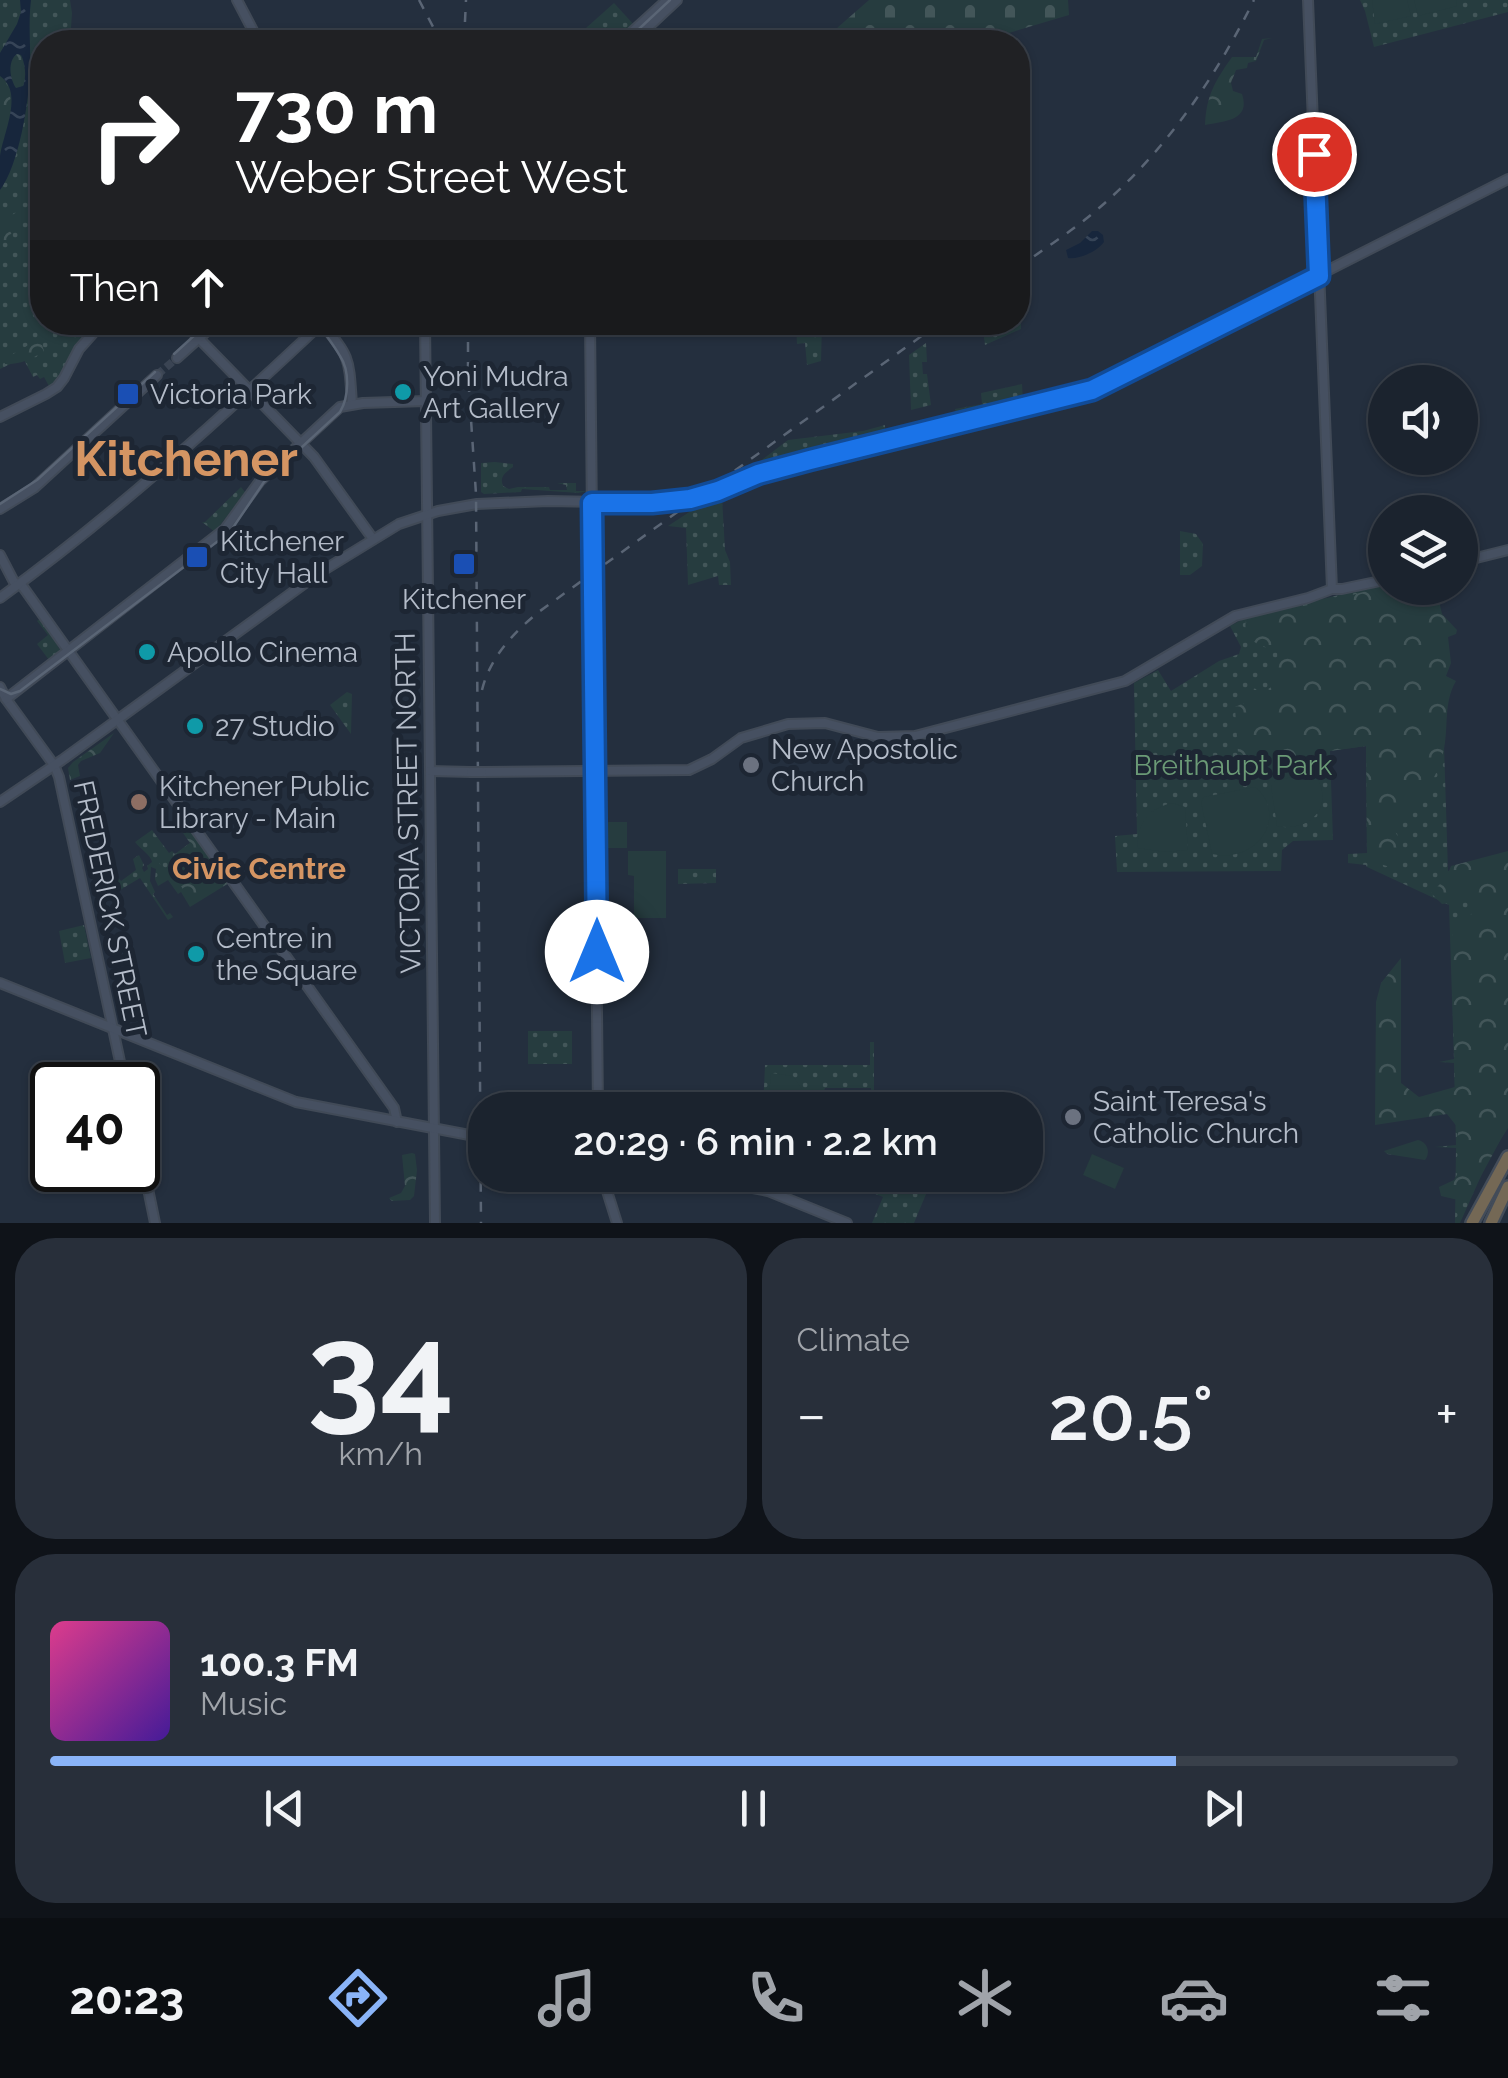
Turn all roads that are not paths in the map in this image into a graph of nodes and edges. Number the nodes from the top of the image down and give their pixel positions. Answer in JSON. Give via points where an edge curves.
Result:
{"nodes":[{"id":1,"x":237,"y":0,"type":"edge"},
{"id":2,"x":667,"y":0,"type":"edge"},
{"id":3,"x":678,"y":0,"type":"edge"},
{"id":4,"x":1308,"y":0,"type":"edge"},
{"id":5,"x":253,"y":30,"type":"edge"},
{"id":6,"x":634,"y":30,"type":"edge"},
{"id":7,"x":645,"y":30,"type":"edge"},
{"id":8,"x":1508,"y":179,"type":"edge"},
{"id":9,"x":1319,"y":276,"type":"junction"},
{"id":10,"x":91,"y":335,"type":"edge"},
{"id":11,"x":195,"y":335,"type":"edge"},
{"id":12,"x":203,"y":335,"type":"edge"},
{"id":13,"x":308,"y":335,"type":"edge"},
{"id":14,"x":332,"y":335,"type":"edge"},
{"id":15,"x":425,"y":335,"type":"edge"},
{"id":16,"x":590,"y":335,"type":"edge"},
{"id":17,"x":199,"y":339,"type":"junction"},
{"id":18,"x":177,"y":358,"type":"tunnel mouth"},
{"id":19,"x":157,"y":375,"type":"tunnel mouth"},
{"id":20,"x":249,"y":391,"type":"junction"},
{"id":21,"x":426,"y":401,"type":"junction"},
{"id":22,"x":352,"y":404,"type":"junction"},
{"id":23,"x":0,"y":417,"type":"edge"},
{"id":24,"x":301,"y":444,"type":"junction"},
{"id":25,"x":592,"y":503,"type":"junction"},
{"id":26,"x":0,"y":509,"type":"edge"},
{"id":27,"x":427,"y":514,"type":"junction"},
{"id":28,"x":373,"y":539,"type":"junction"},
{"id":29,"x":1508,"y":550,"type":"edge"},
{"id":30,"x":0,"y":555,"type":"edge"},
{"id":31,"x":1478,"y":558,"type":"edge"},
{"id":32,"x":19,"y":584,"type":"junction"},
{"id":33,"x":1368,"y":584,"type":"edge"},
{"id":34,"x":1332,"y":589,"type":"junction"},
{"id":35,"x":0,"y":598,"type":"edge"},
{"id":36,"x":67,"y":650,"type":"junction"},
{"id":37,"x":0,"y":687,"type":"edge"},
{"id":38,"x":3,"y":698,"type":"edge"},
{"id":39,"x":116,"y":720,"type":"junction"},
{"id":40,"x":54,"y":765,"type":"junction"},
{"id":41,"x":596,"y":770,"type":"junction"},
{"id":42,"x":430,"y":772,"type":"junction"},
{"id":43,"x":0,"y":802,"type":"edge"},
{"id":44,"x":0,"y":983,"type":"edge"},
{"id":45,"x":129,"y":1024,"type":"dead end"},
{"id":46,"x":112,"y":1027,"type":"junction"},
{"id":47,"x":129,"y":1035,"type":"junction"},
{"id":48,"x":120,"y":1062,"type":"edge"},
{"id":49,"x":598,"y":1092,"type":"edge"},
{"id":50,"x":397,"y":1122,"type":"junction"},
{"id":51,"x":435,"y":1128,"type":"junction"},
{"id":52,"x":468,"y":1135,"type":"edge"},
{"id":53,"x":1508,"y":1148,"type":"edge"},
{"id":54,"x":1508,"y":1157,"type":"edge"},
{"id":55,"x":1492,"y":1182,"type":"junction"},
{"id":56,"x":1508,"y":1187,"type":"edge"},
{"id":57,"x":149,"y":1192,"type":"edge"},
{"id":58,"x":607,"y":1192,"type":"edge"},
{"id":59,"x":769,"y":1192,"type":"edge"},
{"id":60,"x":155,"y":1223,"type":"edge"},
{"id":61,"x":435,"y":1223,"type":"edge"},
{"id":62,"x":617,"y":1223,"type":"edge"},
{"id":63,"x":846,"y":1223,"type":"edge"},
{"id":64,"x":1472,"y":1223,"type":"edge"},
{"id":65,"x":1491,"y":1223,"type":"edge"}],
"edges":[{"from":1,"to":5,"type":"street"},
{"from":2,"to":6,"type":"street"},
{"from":3,"to":7,"type":"street"},
{"from":4,"to":9,"type":"street"},
{"from":8,"to":9,"type":"street"},
{"from":9,"to":25,"type":"street","via":[[1092,390],[838,452],[690,499]]},
{"from":9,"to":34,"type":"street"},
{"from":10,"to":23,"type":"street","via":[[57,387]]},
{"from":11,"to":17,"type":"street"},
{"from":12,"to":17,"type":"street"},
{"from":13,"to":20,"type":"street"},
{"from":14,"to":22,"type":"street","via":[[348,359]]},
{"from":15,"to":21,"type":"street","name":"VICTORIA STREET NORTH"},
{"from":16,"to":25,"type":"street"},
{"from":17,"to":18,"type":"street"},
{"from":17,"to":20,"type":"street"},
{"from":19,"to":26,"type":"street","via":[[37,486]]},
{"from":20,"to":24,"type":"street"},
{"from":20,"to":32,"type":"street","via":[[154,478]]},
{"from":21,"to":22,"type":"street"},
{"from":21,"to":27,"type":"street","name":"VICTORIA STREET NORTH"},
{"from":22,"to":24,"type":"street","via":[[340,407]]},
{"from":24,"to":28,"type":"street"},
{"from":24,"to":36,"type":"street","via":[[260,481],[225,529]]},
{"from":25,"to":27,"type":"street","via":[[477,504]]},
{"from":25,"to":41,"type":"street"},
{"from":27,"to":28,"type":"street"},
{"from":27,"to":42,"type":"street","name":"VICTORIA STREET NORTH"},
{"from":28,"to":39,"type":"street"},
{"from":29,"to":31,"type":"street"},
{"from":30,"to":32,"type":"street"},
{"from":32,"to":35,"type":"street"},
{"from":32,"to":36,"type":"street"},
{"from":33,"to":34,"type":"street"},
{"from":34,"to":41,"type":"street","via":[[1235,616],[1125,680],[915,736],[878,737],[806,722],[749,734],[690,770]]},
{"from":36,"to":38,"type":"street"},
{"from":36,"to":39,"type":"street"},
{"from":37,"to":38,"type":"street","name":"FREDERICK STREET"},
{"from":38,"to":40,"type":"street","name":"FREDERICK STREET"},
{"from":39,"to":40,"type":"street"},
{"from":39,"to":50,"type":"street","via":[[394,1108]]},
{"from":40,"to":43,"type":"street"},
{"from":40,"to":46,"type":"street","name":"FREDERICK STREET"},
{"from":41,"to":42,"type":"street","bridge":true},
{"from":41,"to":49,"type":"street"},
{"from":42,"to":51,"type":"street","name":"VICTORIA STREET NORTH"},
{"from":44,"to":46,"type":"street"},
{"from":45,"to":47,"type":"street"},
{"from":46,"to":47,"type":"street"},
{"from":46,"to":48,"type":"street","name":"FREDERICK STREET"},
{"from":47,"to":50,"type":"street","via":[[296,1102]]},
{"from":50,"to":51,"type":"street"},
{"from":51,"to":52,"type":"street"},
{"from":51,"to":61,"type":"street","name":"VICTORIA STREET NORTH"},
{"from":53,"to":55,"type":"highway"},
{"from":54,"to":55,"type":"highway"},
{"from":55,"to":64,"type":"highway"},
{"from":56,"to":65,"type":"highway"},
{"from":57,"to":60,"type":"street"},
{"from":58,"to":62,"type":"street"},
{"from":59,"to":63,"type":"street"}]}
